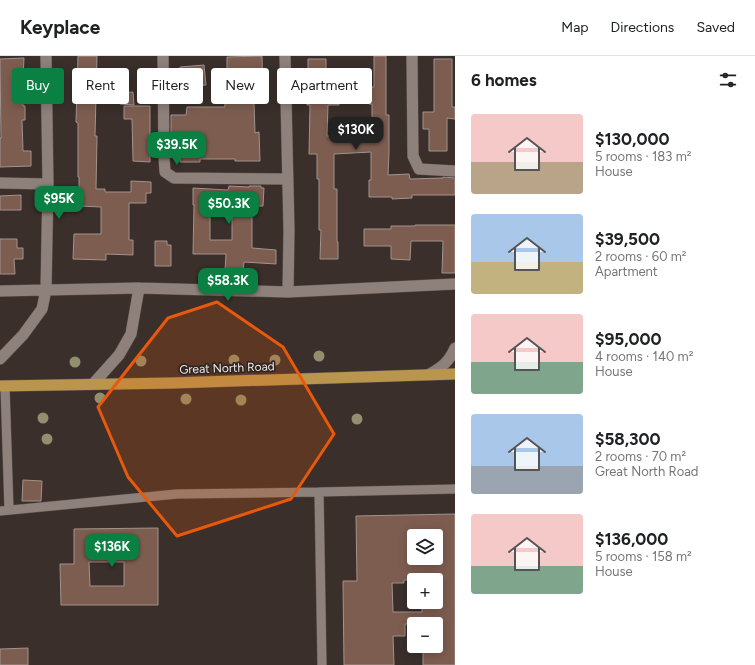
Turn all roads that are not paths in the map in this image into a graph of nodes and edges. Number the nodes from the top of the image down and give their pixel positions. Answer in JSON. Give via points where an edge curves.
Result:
{"nodes":[{"id":1,"x":46,"y":56,"type":"edge"},
{"id":2,"x":163,"y":56,"type":"edge"},
{"id":3,"x":285,"y":56,"type":"edge"},
{"id":4,"x":412,"y":56,"type":"edge"},
{"id":5,"x":455,"y":171,"type":"edge"},
{"id":6,"x":288,"y":178,"type":"junction"},
{"id":7,"x":0,"y":183,"type":"edge"},
{"id":8,"x":48,"y":184,"type":"junction"},
{"id":9,"x":455,"y":284,"type":"edge"},
{"id":10,"x":139,"y":288,"type":"junction"},
{"id":11,"x":46,"y":290,"type":"junction"},
{"id":12,"x":0,"y":291,"type":"edge"},
{"id":13,"x":288,"y":292,"type":"junction"},
{"id":14,"x":455,"y":348,"type":"edge"},
{"id":15,"x":0,"y":359,"type":"edge"},
{"id":16,"x":430,"y":374,"type":"junction"},
{"id":17,"x":455,"y":374,"type":"edge"},
{"id":18,"x":94,"y":384,"type":"junction"},
{"id":19,"x":3,"y":386,"type":"edge"},
{"id":20,"x":455,"y":489,"type":"edge"},
{"id":21,"x":319,"y":492,"type":"junction"},
{"id":22,"x":5,"y":510,"type":"edge"},
{"id":23,"x":322,"y":665,"type":"edge"}],
"edges":[{"from":1,"to":8,"type":"street"},
{"from":2,"to":6,"type":"street","via":[[165,172],[174,178]]},
{"from":3,"to":6,"type":"street"},
{"from":4,"to":5,"type":"street","via":[[413,156],[418,169]]},
{"from":6,"to":13,"type":"street"},
{"from":7,"to":8,"type":"street"},
{"from":8,"to":11,"type":"street"},
{"from":9,"to":13,"type":"street"},
{"from":10,"to":11,"type":"street"},
{"from":10,"to":13,"type":"street"},
{"from":10,"to":18,"type":"street","via":[[131,334],[119,355]]},
{"from":11,"to":12,"type":"street"},
{"from":11,"to":15,"type":"street","via":[[42,309],[23,335]]},
{"from":14,"to":16,"type":"street","via":[[444,365]]},
{"from":16,"to":17,"type":"highway","name":"Great North Road"},
{"from":16,"to":18,"type":"highway","name":"Great North Road"},
{"from":18,"to":19,"type":"highway","name":"Great North Road"},
{"from":19,"to":22,"type":"lane"},
{"from":20,"to":21,"type":"lane"},
{"from":21,"to":22,"type":"lane","via":[[177,494]]},
{"from":21,"to":23,"type":"lane"}]}
